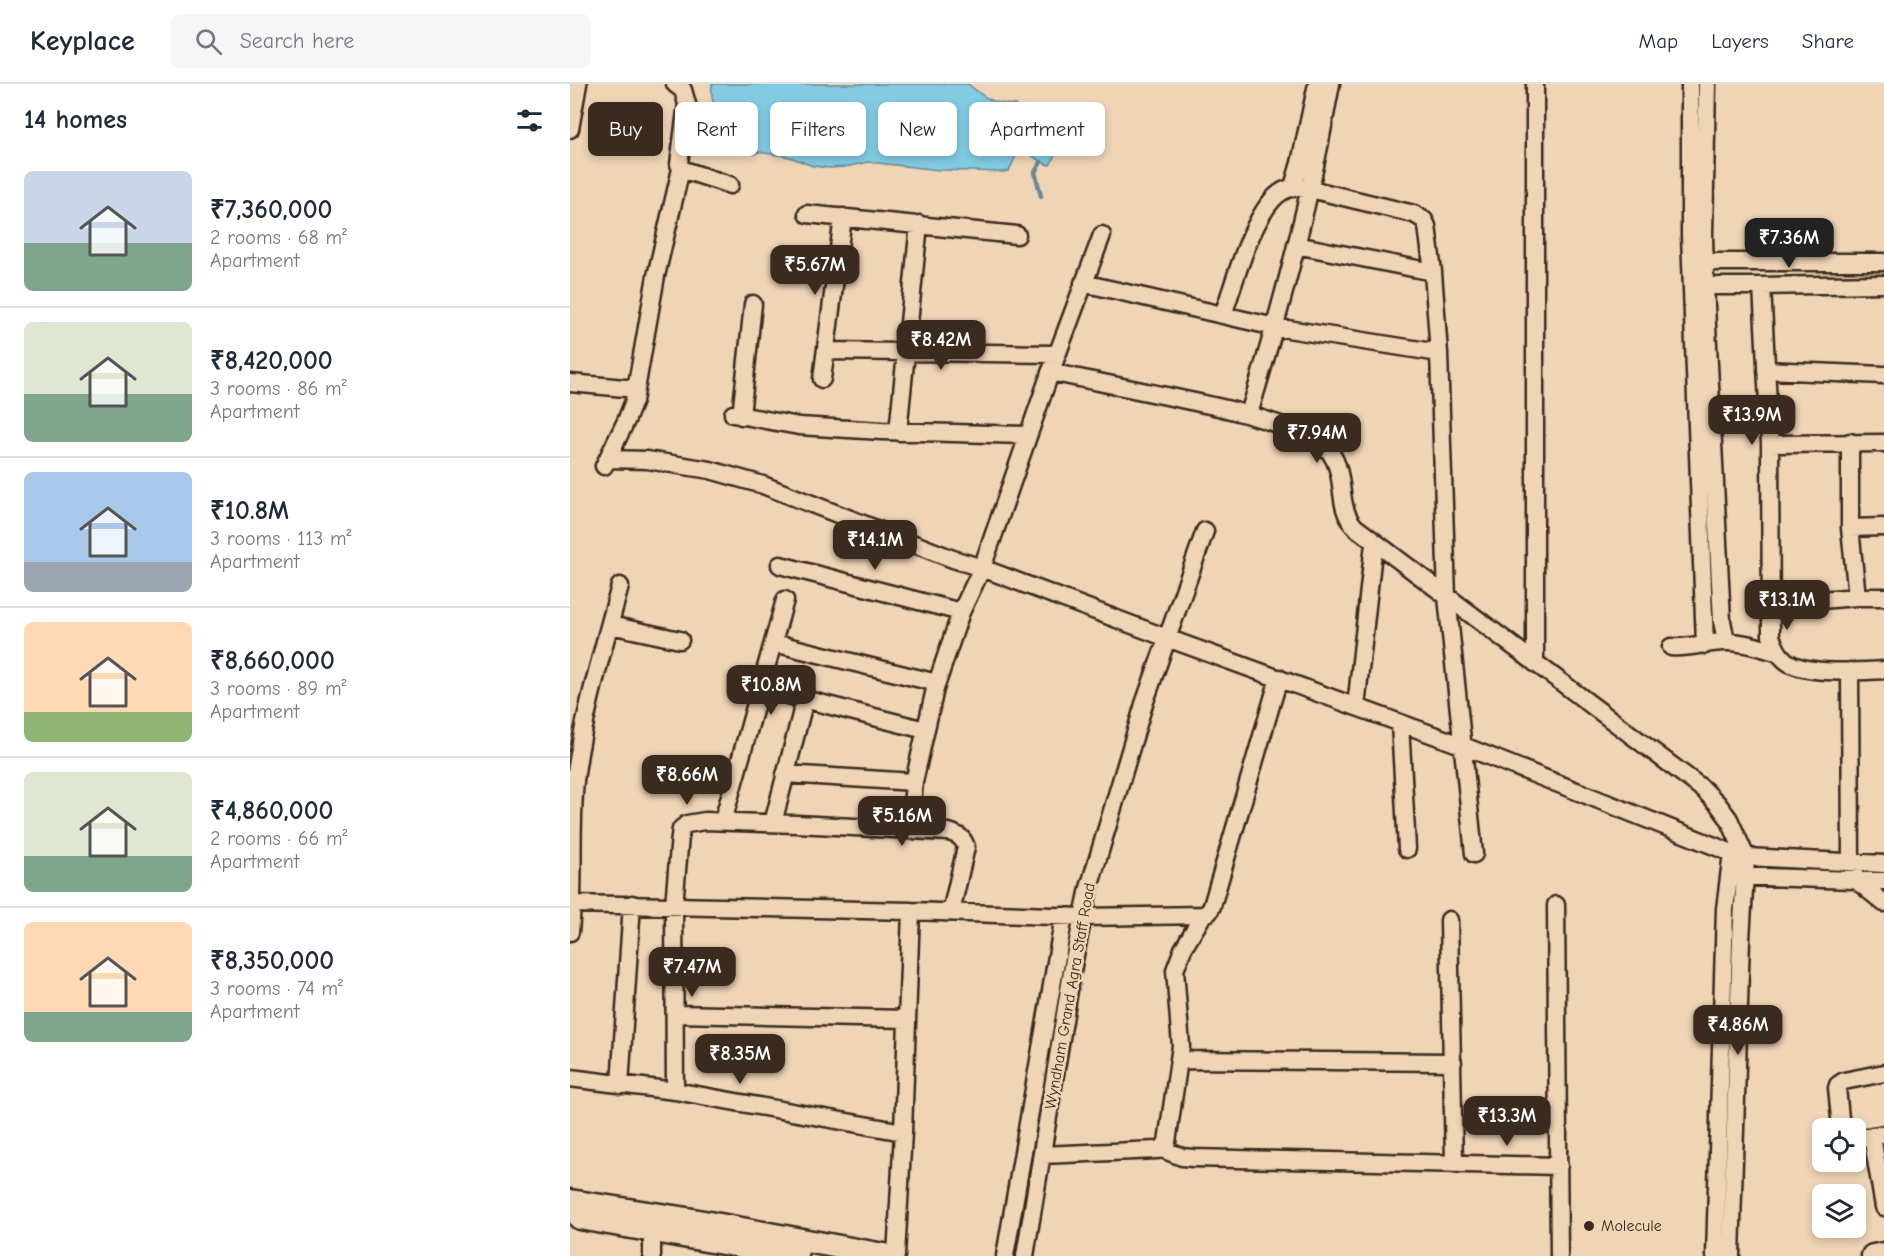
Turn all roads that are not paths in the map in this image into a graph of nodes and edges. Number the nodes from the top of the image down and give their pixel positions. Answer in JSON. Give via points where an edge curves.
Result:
{"nodes":[{"id":1,"x":578,"y":84,"type":"edge"},
{"id":2,"x":675,"y":84,"type":"edge"},
{"id":3,"x":1317,"y":84,"type":"edge"},
{"id":4,"x":1331,"y":84,"type":"edge"},
{"id":5,"x":1535,"y":84,"type":"edge"},
{"id":6,"x":1690,"y":84,"type":"edge"},
{"id":7,"x":1707,"y":84,"type":"edge"},
{"id":8,"x":570,"y":129,"type":"edge"},
{"id":9,"x":681,"y":169,"type":"junction"},
{"id":10,"x":730,"y":185,"type":"dead end"},
{"id":11,"x":1302,"y":188,"type":"junction"},
{"id":12,"x":807,"y":214,"type":"dead end"},
{"id":13,"x":843,"y":217,"type":"junction"},
{"id":14,"x":919,"y":224,"type":"junction"},
{"id":15,"x":1017,"y":235,"type":"dead end"},
{"id":16,"x":1102,"y":235,"type":"dead end"},
{"id":17,"x":1296,"y":245,"type":"junction"},
{"id":18,"x":1698,"y":261,"type":"junction"},
{"id":19,"x":1884,"y":262,"type":"edge"},
{"id":20,"x":1433,"y":272,"type":"junction"},
{"id":21,"x":1083,"y":283,"type":"junction"},
{"id":22,"x":1699,"y":284,"type":"junction"},
{"id":23,"x":1884,"y":284,"type":"edge"},
{"id":24,"x":1762,"y":286,"type":"junction"},
{"id":25,"x":753,"y":304,"type":"dead end"},
{"id":26,"x":1224,"y":315,"type":"junction"},
{"id":27,"x":1275,"y":327,"type":"junction"},
{"id":28,"x":826,"y":351,"type":"junction"},
{"id":29,"x":1439,"y":353,"type":"junction"},
{"id":30,"x":907,"y":354,"type":"junction"},
{"id":31,"x":1057,"y":354,"type":"junction"},
{"id":32,"x":1766,"y":370,"type":"junction"},
{"id":33,"x":1050,"y":372,"type":"junction"},
{"id":34,"x":1884,"y":375,"type":"edge"},
{"id":35,"x":822,"y":379,"type":"dead end"},
{"id":36,"x":570,"y":383,"type":"edge"},
{"id":37,"x":636,"y":389,"type":"junction"},
{"id":38,"x":1249,"y":414,"type":"junction"},
{"id":39,"x":898,"y":432,"type":"junction"},
{"id":40,"x":1028,"y":435,"type":"junction"},
{"id":41,"x":1851,"y":442,"type":"junction"},
{"id":42,"x":1884,"y":443,"type":"edge"},
{"id":43,"x":1770,"y":444,"type":"junction"},
{"id":44,"x":1884,"y":527,"type":"edge"},
{"id":45,"x":1850,"y":528,"type":"junction"},
{"id":46,"x":1205,"y":531,"type":"dead end"},
{"id":47,"x":1374,"y":543,"type":"junction"},
{"id":48,"x":780,"y":565,"type":"dead end"},
{"id":49,"x":982,"y":568,"type":"junction"},
{"id":50,"x":620,"y":586,"type":"dead end"},
{"id":51,"x":1446,"y":597,"type":"junction"},
{"id":52,"x":1857,"y":597,"type":"junction"},
{"id":53,"x":1884,"y":597,"type":"edge"},
{"id":54,"x":785,"y":600,"type":"dead end"},
{"id":55,"x":1771,"y":604,"type":"junction"},
{"id":56,"x":961,"y":612,"type":"junction"},
{"id":57,"x":610,"y":625,"type":"junction"},
{"id":58,"x":1167,"y":638,"type":"junction"},
{"id":59,"x":680,"y":640,"type":"dead end"},
{"id":60,"x":1726,"y":641,"type":"junction"},
{"id":61,"x":774,"y":643,"type":"junction"},
{"id":62,"x":1705,"y":645,"type":"junction"},
{"id":63,"x":1671,"y":647,"type":"dead end"},
{"id":64,"x":1779,"y":653,"type":"junction"},
{"id":65,"x":1535,"y":663,"type":"junction"},
{"id":66,"x":1884,"y":670,"type":"edge"},
{"id":67,"x":1850,"y":671,"type":"junction"},
{"id":68,"x":1280,"y":678,"type":"junction"},
{"id":69,"x":937,"y":683,"type":"junction"},
{"id":70,"x":761,"y":688,"type":"junction"},
{"id":71,"x":804,"y":699,"type":"junction"},
{"id":72,"x":1356,"y":707,"type":"junction"},
{"id":73,"x":1400,"y":724,"type":"junction"},
{"id":74,"x":925,"y":730,"type":"junction"},
{"id":75,"x":1461,"y":745,"type":"junction"},
{"id":76,"x":575,"y":746,"type":"edge"},
{"id":77,"x":785,"y":774,"type":"junction"},
{"id":78,"x":914,"y":782,"type":"junction"},
{"id":79,"x":723,"y":821,"type":"junction"},
{"id":80,"x":773,"y":823,"type":"junction"},
{"id":81,"x":910,"y":830,"type":"junction"},
{"id":82,"x":1407,"y":849,"type":"dead end"},
{"id":83,"x":1474,"y":854,"type":"dead end"},
{"id":84,"x":1739,"y":855,"type":"junction"},
{"id":85,"x":1851,"y":862,"type":"junction"},
{"id":86,"x":1884,"y":864,"type":"edge"},
{"id":87,"x":1737,"y":876,"type":"junction"},
{"id":88,"x":1856,"y":880,"type":"junction"},
{"id":89,"x":1884,"y":881,"type":"edge"},
{"id":90,"x":1884,"y":903,"type":"edge"},
{"id":91,"x":571,"y":904,"type":"edge"},
{"id":92,"x":632,"y":904,"type":"junction"},
{"id":93,"x":674,"y":905,"type":"junction"},
{"id":94,"x":1556,"y":905,"type":"dead end"},
{"id":95,"x":911,"y":911,"type":"junction"},
{"id":96,"x":951,"y":912,"type":"junction"},
{"id":97,"x":1203,"y":915,"type":"junction"},
{"id":98,"x":1064,"y":916,"type":"junction"},
{"id":99,"x":1083,"y":917,"type":"junction"},
{"id":100,"x":1449,"y":920,"type":"dead end"},
{"id":101,"x":570,"y":932,"type":"edge"},
{"id":102,"x":675,"y":1014,"type":"junction"},
{"id":103,"x":907,"y":1019,"type":"junction"},
{"id":104,"x":1179,"y":1060,"type":"junction"},
{"id":105,"x":1453,"y":1062,"type":"junction"},
{"id":106,"x":1884,"y":1072,"type":"edge"},
{"id":107,"x":570,"y":1078,"type":"edge"},
{"id":108,"x":620,"y":1085,"type":"junction"},
{"id":109,"x":675,"y":1091,"type":"junction"},
{"id":110,"x":1840,"y":1118,"type":"edge"},
{"id":111,"x":903,"y":1132,"type":"junction"},
{"id":112,"x":1870,"y":1136,"type":"edge"},
{"id":113,"x":1162,"y":1149,"type":"junction"},
{"id":114,"x":1042,"y":1155,"type":"junction"},
{"id":115,"x":1454,"y":1163,"type":"junction"},
{"id":116,"x":1559,"y":1166,"type":"junction"},
{"id":117,"x":570,"y":1201,"type":"edge"},
{"id":118,"x":1884,"y":1207,"type":"edge"},
{"id":119,"x":570,"y":1216,"type":"edge"},
{"id":120,"x":652,"y":1222,"type":"junction"},
{"id":121,"x":1884,"y":1254,"type":"edge"},
{"id":122,"x":789,"y":1255,"type":"edge"},
{"id":123,"x":652,"y":1256,"type":"edge"},
{"id":124,"x":890,"y":1256,"type":"edge"},
{"id":125,"x":896,"y":1256,"type":"edge"},
{"id":126,"x":1005,"y":1256,"type":"edge"},
{"id":127,"x":1026,"y":1256,"type":"edge"},
{"id":128,"x":1559,"y":1256,"type":"edge"},
{"id":129,"x":1716,"y":1256,"type":"edge"},
{"id":130,"x":1731,"y":1256,"type":"edge"},
{"id":131,"x":1873,"y":1256,"type":"edge"}],
"edges":[{"from":1,"to":8,"type":"street"},
{"from":2,"to":9,"type":"street","via":[[683,90],[687,104]]},
{"from":3,"to":11,"type":"street","via":[[1300,163]]},
{"from":4,"to":11,"type":"street"},
{"from":5,"to":65,"type":"street"},
{"from":6,"to":18,"type":"street"},
{"from":7,"to":18,"type":"street","via":[[1704,234]]},
{"from":9,"to":10,"type":"street"},
{"from":9,"to":37,"type":"street","via":[[656,276]]},
{"from":11,"to":17,"type":"street"},
{"from":11,"to":20,"type":"street","via":[[1419,217],[1427,226]]},
{"from":11,"to":26,"type":"street","via":[[1281,192],[1263,214],[1246,248]]},
{"from":12,"to":13,"type":"street"},
{"from":13,"to":14,"type":"street"},
{"from":13,"to":28,"type":"street"},
{"from":14,"to":15,"type":"street"},
{"from":14,"to":30,"type":"street"},
{"from":16,"to":21,"type":"street"},
{"from":17,"to":20,"type":"street"},
{"from":17,"to":27,"type":"street"},
{"from":18,"to":19,"type":"street"},
{"from":18,"to":22,"type":"street"},
{"from":20,"to":29,"type":"street"},
{"from":21,"to":26,"type":"street"},
{"from":21,"to":31,"type":"street"},
{"from":22,"to":24,"type":"street"},
{"from":22,"to":60,"type":"street"},
{"from":22,"to":62,"type":"street"},
{"from":23,"to":24,"type":"street"},
{"from":24,"to":32,"type":"street"},
{"from":25,"to":39,"type":"street","via":[[737,415],[800,426]]},
{"from":26,"to":27,"type":"street"},
{"from":27,"to":29,"type":"street"},
{"from":27,"to":38,"type":"street"},
{"from":28,"to":30,"type":"street"},
{"from":28,"to":35,"type":"street"},
{"from":29,"to":51,"type":"street"},
{"from":30,"to":31,"type":"street"},
{"from":30,"to":39,"type":"street"},
{"from":31,"to":33,"type":"street"},
{"from":32,"to":34,"type":"street"},
{"from":32,"to":43,"type":"street"},
{"from":33,"to":38,"type":"street"},
{"from":33,"to":40,"type":"street"},
{"from":36,"to":37,"type":"street"},
{"from":37,"to":49,"type":"street","via":[[606,463],[647,460],[710,470],[763,485]]},
{"from":38,"to":47,"type":"street","via":[[1322,443],[1336,461],[1348,520]]},
{"from":39,"to":40,"type":"street"},
{"from":40,"to":49,"type":"street"},
{"from":41,"to":42,"type":"street"},
{"from":41,"to":43,"type":"street"},
{"from":41,"to":45,"type":"street"},
{"from":43,"to":55,"type":"street"},
{"from":44,"to":45,"type":"street"},
{"from":45,"to":52,"type":"street"},
{"from":46,"to":58,"type":"street","name":"Wyndham Grand Agra Staff Road"},
{"from":47,"to":51,"type":"street"},
{"from":47,"to":72,"type":"street"},
{"from":48,"to":56,"type":"street"},
{"from":49,"to":56,"type":"street"},
{"from":49,"to":58,"type":"street"},
{"from":50,"to":57,"type":"street"},
{"from":51,"to":65,"type":"street"},
{"from":51,"to":75,"type":"street"},
{"from":52,"to":53,"type":"street"},
{"from":52,"to":55,"type":"street"},
{"from":54,"to":61,"type":"street"},
{"from":55,"to":64,"type":"street","via":[[1771,636]]},
{"from":56,"to":69,"type":"street"},
{"from":57,"to":59,"type":"street"},
{"from":57,"to":76,"type":"street"},
{"from":58,"to":68,"type":"street"},
{"from":58,"to":99,"type":"street","name":"Wyndham Grand Agra Staff Road","via":[[1098,856]]},
{"from":60,"to":62,"type":"street"},
{"from":60,"to":64,"type":"street"},
{"from":61,"to":69,"type":"street"},
{"from":61,"to":70,"type":"street"},
{"from":62,"to":63,"type":"street"},
{"from":64,"to":67,"type":"street","via":[[1785,661],[1804,669]]},
{"from":65,"to":84,"type":"street","via":[[1703,789],[1729,819]]},
{"from":66,"to":67,"type":"street"},
{"from":67,"to":85,"type":"street"},
{"from":68,"to":72,"type":"street"},
{"from":68,"to":97,"type":"street","via":[[1212,906]]},
{"from":69,"to":74,"type":"street"},
{"from":70,"to":71,"type":"street"},
{"from":70,"to":79,"type":"street"},
{"from":71,"to":74,"type":"street"},
{"from":71,"to":77,"type":"street"},
{"from":72,"to":73,"type":"street"},
{"from":73,"to":75,"type":"street"},
{"from":73,"to":82,"type":"street"},
{"from":74,"to":78,"type":"street"},
{"from":75,"to":83,"type":"street"},
{"from":75,"to":84,"type":"street"},
{"from":76,"to":91,"type":"street"},
{"from":77,"to":78,"type":"street"},
{"from":77,"to":80,"type":"street"},
{"from":78,"to":81,"type":"street"},
{"from":79,"to":80,"type":"street"},
{"from":79,"to":93,"type":"street","via":[[695,822],[681,829]]},
{"from":80,"to":81,"type":"street"},
{"from":81,"to":96,"type":"street","via":[[949,832],[964,841],[966,847]]},
{"from":84,"to":85,"type":"street"},
{"from":84,"to":87,"type":"street"},
{"from":85,"to":86,"type":"street"},
{"from":85,"to":88,"type":"street"},
{"from":87,"to":88,"type":"street"},
{"from":87,"to":129,"type":"street","via":[[1725,909]]},
{"from":87,"to":130,"type":"street","via":[[1741,939]]},
{"from":88,"to":89,"type":"street"},
{"from":88,"to":90,"type":"street"},
{"from":91,"to":92,"type":"street"},
{"from":91,"to":101,"type":"street"},
{"from":92,"to":93,"type":"street"},
{"from":92,"to":108,"type":"street"},
{"from":93,"to":95,"type":"street"},
{"from":93,"to":102,"type":"street"},
{"from":94,"to":116,"type":"street"},
{"from":95,"to":96,"type":"street"},
{"from":95,"to":103,"type":"street"},
{"from":96,"to":98,"type":"street"},
{"from":97,"to":99,"type":"street"},
{"from":97,"to":104,"type":"street","via":[[1175,970]]},
{"from":98,"to":99,"type":"street"},
{"from":98,"to":126,"type":"street"},
{"from":99,"to":114,"type":"street","name":"Wyndham Grand Agra Staff Road"},
{"from":100,"to":105,"type":"street"},
{"from":102,"to":103,"type":"street"},
{"from":102,"to":109,"type":"street"},
{"from":103,"to":111,"type":"street"},
{"from":104,"to":105,"type":"street"},
{"from":104,"to":113,"type":"street","via":[[1167,1142]]},
{"from":105,"to":115,"type":"street"},
{"from":106,"to":110,"type":"street","via":[[1838,1085]]},
{"from":107,"to":108,"type":"street"},
{"from":108,"to":109,"type":"street"},
{"from":109,"to":111,"type":"street"},
{"from":111,"to":125,"type":"street"},
{"from":112,"to":118,"type":"street"},
{"from":113,"to":114,"type":"street"},
{"from":113,"to":115,"type":"street","via":[[1194,1158]]},
{"from":114,"to":127,"type":"street","name":"Wyndham Grand Agra Staff Road"},
{"from":115,"to":116,"type":"street"},
{"from":116,"to":128,"type":"street"},
{"from":117,"to":120,"type":"street"},
{"from":119,"to":120,"type":"street"},
{"from":120,"to":122,"type":"street"},
{"from":120,"to":123,"type":"street"},
{"from":120,"to":124,"type":"street"},
{"from":121,"to":131,"type":"street"}]}
